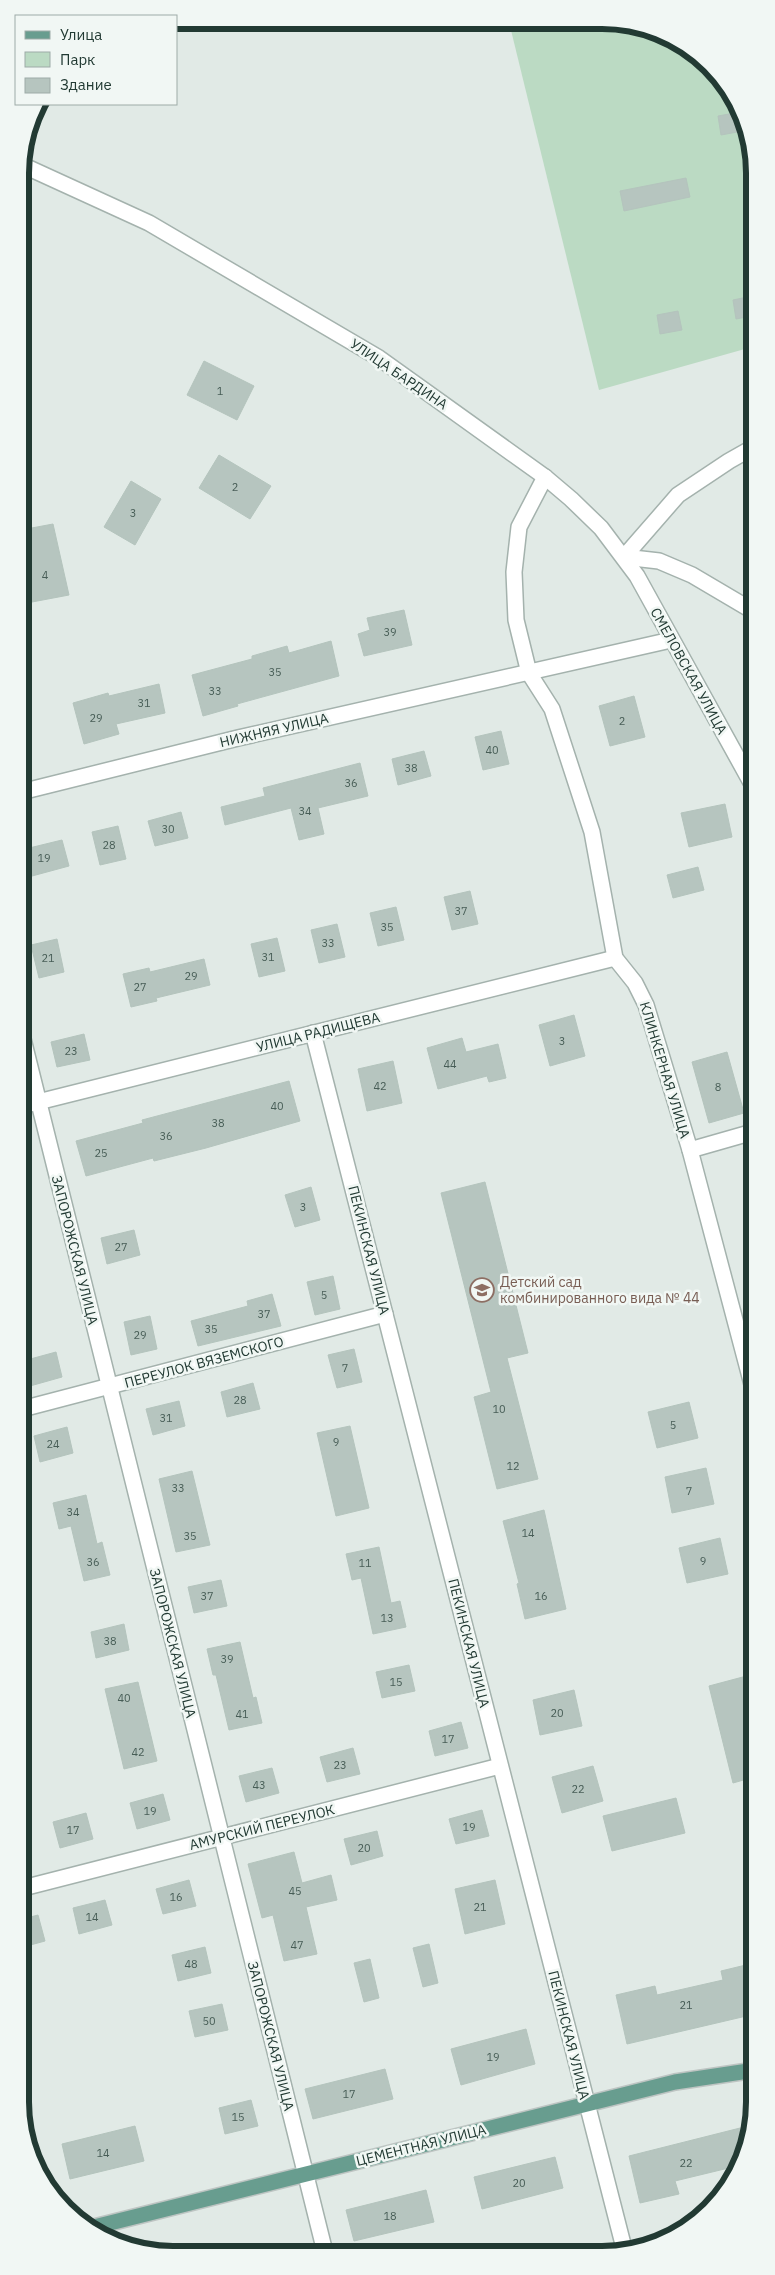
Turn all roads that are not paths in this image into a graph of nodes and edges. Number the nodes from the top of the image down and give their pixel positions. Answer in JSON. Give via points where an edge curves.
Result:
{"nodes":[{"id":1,"x":29,"y":168,"type":"edge"},
{"id":2,"x":746,"y":451,"type":"edge"},
{"id":3,"x":545,"y":477,"type":"junction"},
{"id":4,"x":624,"y":557,"type":"junction"},
{"id":5,"x":746,"y":607,"type":"edge"},
{"id":6,"x":671,"y":640,"type":"junction"},
{"id":7,"x":529,"y":673,"type":"junction"},
{"id":8,"x":746,"y":774,"type":"edge"},
{"id":9,"x":29,"y":790,"type":"edge"},
{"id":10,"x":615,"y":958,"type":"junction"},
{"id":11,"x":313,"y":1033,"type":"junction"},
{"id":12,"x":29,"y":1064,"type":"edge"},
{"id":13,"x":38,"y":1102,"type":"junction"},
{"id":14,"x":29,"y":1104,"type":"edge"},
{"id":15,"x":746,"y":1134,"type":"edge"},
{"id":16,"x":690,"y":1150,"type":"junction"},
{"id":17,"x":385,"y":1314,"type":"junction"},
{"id":18,"x":746,"y":1362,"type":"edge"},
{"id":19,"x":109,"y":1386,"type":"junction"},
{"id":20,"x":29,"y":1407,"type":"edge"},
{"id":21,"x":500,"y":1766,"type":"junction"},
{"id":22,"x":222,"y":1837,"type":"junction"},
{"id":23,"x":29,"y":1886,"type":"edge"},
{"id":24,"x":746,"y":2071,"type":"edge"},
{"id":25,"x":586,"y":2103,"type":"junction"},
{"id":26,"x":306,"y":2174,"type":"junction"},
{"id":27,"x":98,"y":2226,"type":"edge"},
{"id":28,"x":623,"y":2244,"type":"edge"},
{"id":29,"x":324,"y":2246,"type":"edge"}],
"edges":[{"from":1,"to":3,"type":"street","name":"УЛИЦА БАРДИНА","via":[[149,223],[379,358]]},
{"from":2,"to":4,"type":"street","via":[[678,495]]},
{"from":3,"to":4,"type":"street","name":"УЛИЦА БАРДИНА","via":[[601,528]]},
{"from":3,"to":7,"type":"street","name":"КЛИНКЕРНАЯ УЛИЦА","via":[[519,527],[514,572],[516,620]]},
{"from":4,"to":5,"type":"street","via":[[659,561],[692,575]]},
{"from":4,"to":6,"type":"street","name":"СМЕЛОВСКАЯ УЛИЦА"},
{"from":6,"to":7,"type":"street","name":"НИЖНЯЯ УЛИЦА"},
{"from":6,"to":8,"type":"street","name":"СМЕЛОВСКАЯ УЛИЦА"},
{"from":7,"to":9,"type":"street","name":"НИЖНЯЯ УЛИЦА","via":[[238,738]]},
{"from":7,"to":10,"type":"street","name":"КЛИНКЕРНАЯ УЛИЦА","via":[[552,709],[592,832]]},
{"from":10,"to":11,"type":"street","name":"УЛИЦА РАДИЩЕВА"},
{"from":10,"to":16,"type":"street","name":"КЛИНКЕРНАЯ УЛИЦА","via":[[635,983],[646,1005]]},
{"from":11,"to":13,"type":"street","name":"УЛИЦА РАДИЩЕВА"},
{"from":11,"to":17,"type":"street","name":"ПЕКИНСКАЯ УЛИЦА"},
{"from":12,"to":13,"type":"street","name":"ЗАПОРОЖСКАЯ УЛИЦА"},
{"from":13,"to":14,"type":"street","name":"УЛИЦА РАДИЩЕВА"},
{"from":13,"to":19,"type":"street","name":"ЗАПОРОЖСКАЯ УЛИЦА"},
{"from":15,"to":16,"type":"street"},
{"from":16,"to":18,"type":"street","name":"КЛИНКЕРНАЯ УЛИЦА"},
{"from":17,"to":19,"type":"street","name":"ПЕРЕУЛОК ВЯЗЕМСКОГО"},
{"from":17,"to":21,"type":"street","name":"ПЕКИНСКАЯ УЛИЦА"},
{"from":19,"to":20,"type":"street","name":"ПЕРЕУЛОК ВЯЗЕМСКОГО"},
{"from":19,"to":22,"type":"street","name":"ЗАПОРОЖСКАЯ УЛИЦА"},
{"from":21,"to":22,"type":"street","name":"АМУРСКИЙ ПЕРЕУЛОК"},
{"from":21,"to":25,"type":"street","name":"ПЕКИНСКАЯ УЛИЦА"},
{"from":22,"to":23,"type":"street","name":"АМУРСКИЙ ПЕРЕУЛОК"},
{"from":22,"to":26,"type":"street","name":"ЗАПОРОЖСКАЯ УЛИЦА"},
{"from":24,"to":25,"type":"main road","name":"ЦЕМЕНТНАЯ УЛИЦА","via":[[675,2082]]},
{"from":25,"to":26,"type":"main road","name":"ЦЕМЕНТНАЯ УЛИЦА"},
{"from":25,"to":28,"type":"street","name":"ПЕКИНСКАЯ УЛИЦА"},
{"from":26,"to":27,"type":"main road","name":"ЦЕМЕНТНАЯ УЛИЦА"},
{"from":26,"to":29,"type":"street","name":"ЗАПОРОЖСКАЯ УЛИЦА"}]}
